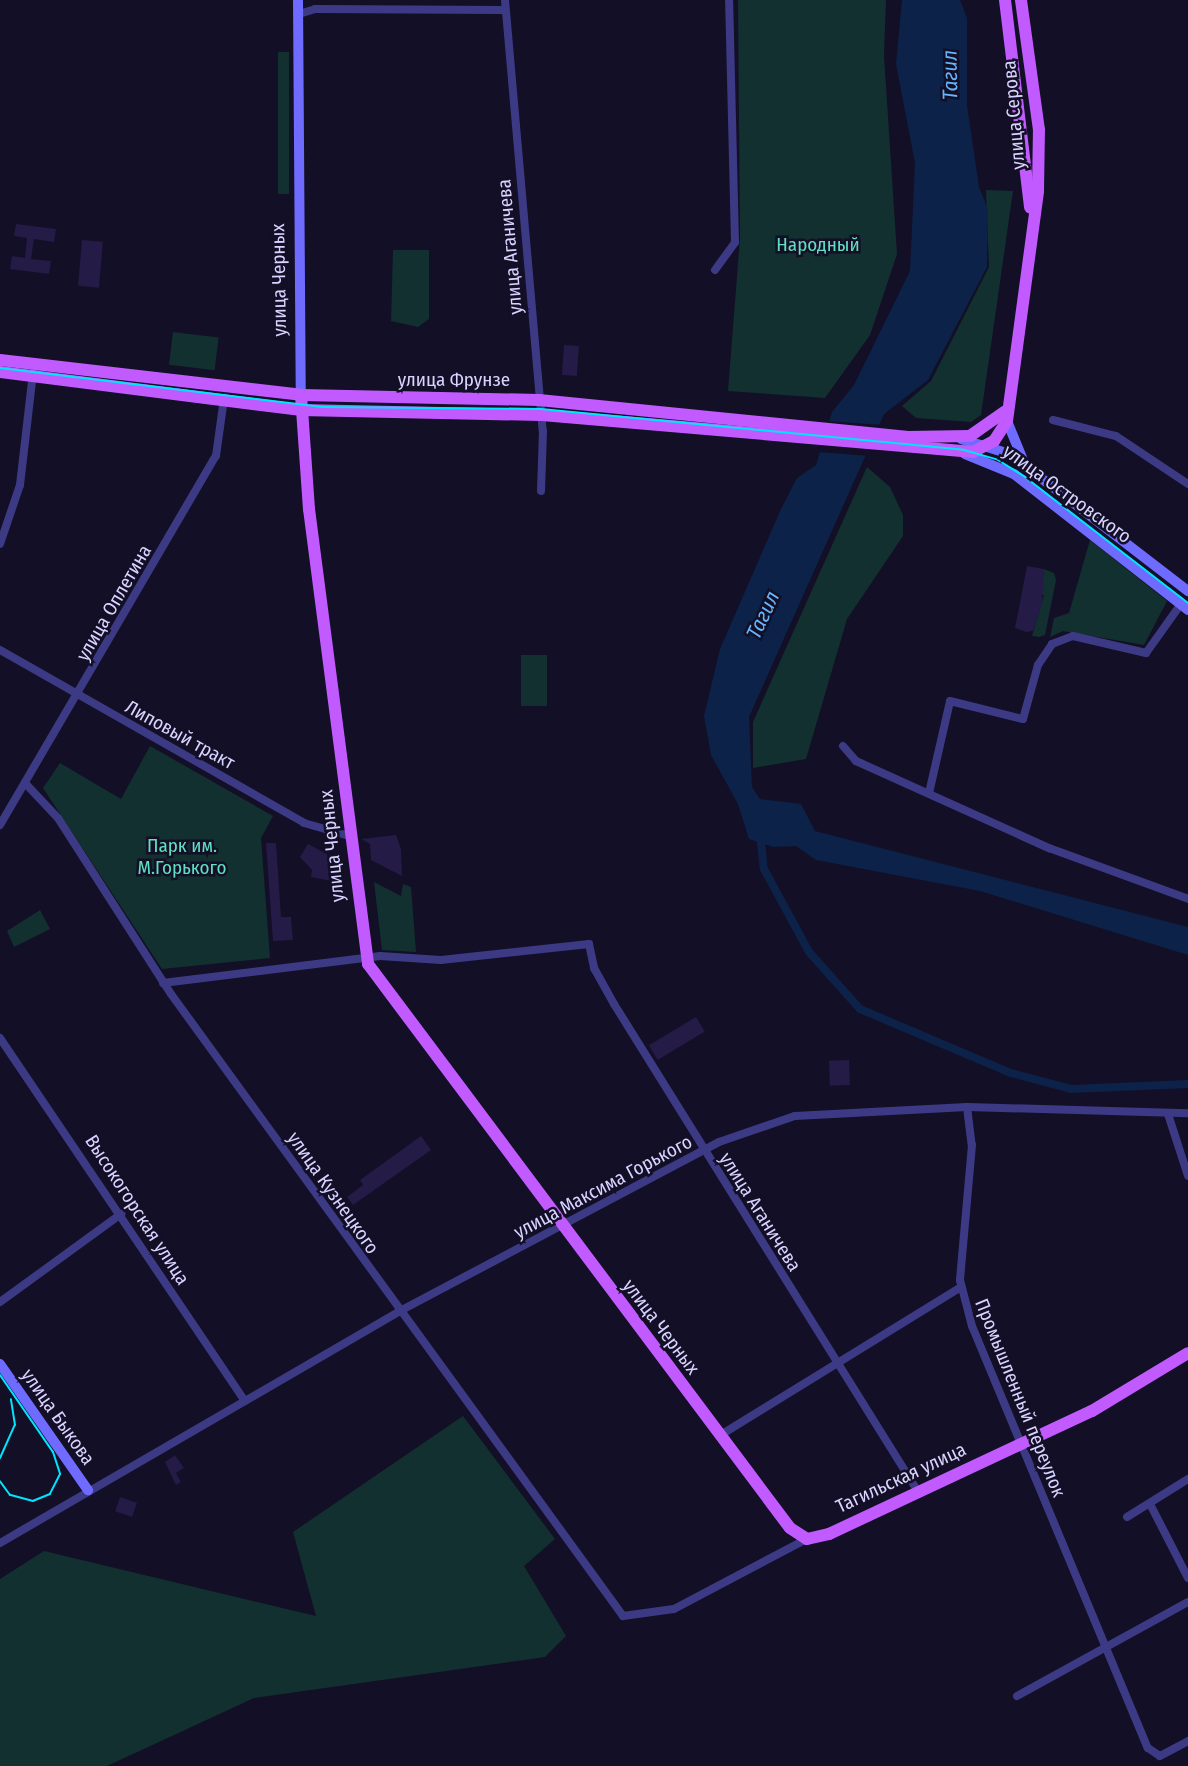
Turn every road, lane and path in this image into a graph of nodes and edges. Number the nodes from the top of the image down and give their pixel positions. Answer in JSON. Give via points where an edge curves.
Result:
{"nodes":[{"id":1,"x":298,"y":0,"type":"edge"},
{"id":2,"x":729,"y":0,"type":"edge"},
{"id":3,"x":1005,"y":0,"type":"edge"},
{"id":4,"x":1021,"y":0,"type":"edge"},
{"id":5,"x":505,"y":5,"type":"edge"},
{"id":6,"x":299,"y":14,"type":"junction"},
{"id":7,"x":1031,"y":226,"type":"junction"},
{"id":8,"x":715,"y":270,"type":"dead end"},
{"id":9,"x":0,"y":360,"type":"edge"},
{"id":10,"x":34,"y":370,"type":"junction"},
{"id":11,"x":0,"y":372,"type":"edge"},
{"id":12,"x":224,"y":385,"type":"junction"},
{"id":13,"x":301,"y":395,"type":"junction"},
{"id":14,"x":224,"y":399,"type":"junction"},
{"id":15,"x":539,"y":400,"type":"junction"},
{"id":16,"x":300,"y":410,"type":"junction"},
{"id":17,"x":542,"y":415,"type":"junction"},
{"id":18,"x":1003,"y":418,"type":"junction"},
{"id":19,"x":1053,"y":420,"type":"dead end"},
{"id":20,"x":958,"y":439,"type":"junction"},
{"id":21,"x":908,"y":443,"type":"junction"},
{"id":22,"x":995,"y":443,"type":"junction"},
{"id":23,"x":956,"y":453,"type":"junction"},
{"id":24,"x":1029,"y":467,"type":"junction"},
{"id":25,"x":1014,"y":474,"type":"junction"},
{"id":26,"x":1188,"y":484,"type":"edge"},
{"id":27,"x":541,"y":491,"type":"dead end"},
{"id":28,"x":0,"y":544,"type":"edge"},
{"id":29,"x":1188,"y":593,"type":"edge"},
{"id":30,"x":1184,"y":607,"type":"edge"},
{"id":31,"x":0,"y":650,"type":"edge"},
{"id":32,"x":79,"y":695,"type":"junction"},
{"id":33,"x":844,"y":746,"type":"dead end"},
{"id":34,"x":25,"y":783,"type":"junction"},
{"id":35,"x":929,"y":793,"type":"junction"},
{"id":36,"x":0,"y":825,"type":"edge"},
{"id":37,"x":350,"y":836,"type":"junction"},
{"id":38,"x":1188,"y":899,"type":"edge"},
{"id":39,"x":366,"y":958,"type":"junction"},
{"id":40,"x":163,"y":982,"type":"junction"},
{"id":41,"x":0,"y":1038,"type":"edge"},
{"id":42,"x":968,"y":1107,"type":"junction"},
{"id":43,"x":1188,"y":1113,"type":"edge"},
{"id":44,"x":1168,"y":1114,"type":"junction"},
{"id":45,"x":703,"y":1151,"type":"junction"},
{"id":46,"x":1188,"y":1176,"type":"edge"},
{"id":47,"x":121,"y":1214,"type":"junction"},
{"id":48,"x":564,"y":1227,"type":"junction"},
{"id":49,"x":961,"y":1287,"type":"junction"},
{"id":50,"x":0,"y":1302,"type":"edge"},
{"id":51,"x":398,"y":1312,"type":"junction"},
{"id":52,"x":1188,"y":1353,"type":"edge"},
{"id":53,"x":0,"y":1364,"type":"edge"},
{"id":54,"x":838,"y":1364,"type":"junction"},
{"id":55,"x":245,"y":1401,"type":"junction"},
{"id":56,"x":719,"y":1436,"type":"junction"},
{"id":57,"x":1019,"y":1444,"type":"junction"},
{"id":58,"x":1188,"y":1479,"type":"edge"},
{"id":59,"x":88,"y":1490,"type":"junction"},
{"id":60,"x":918,"y":1490,"type":"junction"},
{"id":61,"x":1150,"y":1504,"type":"junction"},
{"id":62,"x":1127,"y":1517,"type":"dead end"},
{"id":63,"x":807,"y":1539,"type":"junction"},
{"id":64,"x":0,"y":1543,"type":"edge"},
{"id":65,"x":1188,"y":1578,"type":"edge"},
{"id":66,"x":1188,"y":1602,"type":"edge"},
{"id":67,"x":623,"y":1616,"type":"joint"},
{"id":68,"x":1105,"y":1649,"type":"junction"},
{"id":69,"x":1017,"y":1696,"type":"dead end"},
{"id":70,"x":1188,"y":1741,"type":"edge"}],
"edges":[{"from":1,"to":6,"type":"main road","name":"улица Черных"},
{"from":2,"to":8,"type":"street","via":[[735,242]]},
{"from":3,"to":7,"type":"main road","name":"улица Серова"},
{"from":4,"to":7,"type":"main road","name":"улица Серова","via":[[1040,160]]},
{"from":5,"to":6,"type":"street","via":[[315,9]]},
{"from":5,"to":15,"type":"street","name":"улица Аганичева"},
{"from":6,"to":13,"type":"main road","name":"улица Черных"},
{"from":7,"to":18,"type":"main road","name":"улица Серова"},
{"from":9,"to":10,"type":"main road","name":"улица Фрунзе"},
{"from":10,"to":11,"type":"main road","name":"улица Фрунзе"},
{"from":10,"to":12,"type":"main road","name":"улица Фрунзе"},
{"from":10,"to":14,"type":"main road","name":"улица Фрунзе"},
{"from":10,"to":28,"type":"street","via":[[20,485]]},
{"from":12,"to":13,"type":"main road","name":"улица Фрунзе"},
{"from":12,"to":14,"type":"street","name":"улица Оплетина"},
{"from":13,"to":15,"type":"main road","name":"улица Фрунзе"},
{"from":13,"to":16,"type":"main road","name":"улица Черных"},
{"from":14,"to":16,"type":"main road","name":"улица Фрунзе"},
{"from":14,"to":32,"type":"street","name":"улица Оплетина","via":[[216,456]]},
{"from":15,"to":17,"type":"street","name":"улица Аганичева"},
{"from":15,"to":21,"type":"main road","name":"улица Фрунзе"},
{"from":16,"to":17,"type":"main road","name":"улица Фрунзе"},
{"from":16,"to":37,"type":"main road","name":"улица Черных"},
{"from":17,"to":21,"type":"main road","name":"улица Фрунзе","via":[[792,440]]},
{"from":17,"to":27,"type":"street","name":"улица Аганичева"},
{"from":18,"to":20,"type":"main road"},
{"from":18,"to":22,"type":"main road","name":"улица Серова"},
{"from":18,"to":24,"type":"main road"},
{"from":19,"to":26,"type":"street","via":[[1116,436]]},
{"from":20,"to":21,"type":"main road","name":"улица Островского"},
{"from":20,"to":22,"type":"main road","name":"улица Островского"},
{"from":21,"to":23,"type":"main road","name":"улица Островского"},
{"from":22,"to":23,"type":"main road"},
{"from":22,"to":24,"type":"main road","name":"улица Островского"},
{"from":22,"to":25,"type":"main road"},
{"from":23,"to":25,"type":"main road","name":"улица Островского","via":[[982,457]]},
{"from":24,"to":29,"type":"main road","name":"улица Островского"},
{"from":25,"to":30,"type":"main road","name":"улица Островского"},
{"from":29,"to":30,"type":"main road"},
{"from":30,"to":35,"type":"street","via":[[1146,653],[1073,636],[1052,644],[1038,665],[1023,719],[950,701]]},
{"from":31,"to":32,"type":"street","name":"Липовый тракт"},
{"from":32,"to":34,"type":"street","name":"улица Оплетина"},
{"from":32,"to":37,"type":"street","name":"Липовый тракт","via":[[304,823]]},
{"from":33,"to":35,"type":"street","via":[[856,761]]},
{"from":34,"to":36,"type":"street","name":"улица Оплетина"},
{"from":34,"to":40,"type":"street","name":"улица Кузнецкого","via":[[58,818]]},
{"from":35,"to":38,"type":"street","via":[[1104,871]]},
{"from":37,"to":39,"type":"main road","name":"улица Черных"},
{"from":39,"to":40,"type":"street"},
{"from":39,"to":45,"type":"street","name":"улица Аганичева","via":[[441,960],[589,944],[594,968]]},
{"from":39,"to":48,"type":"main road","name":"улица Черных"},
{"from":40,"to":51,"type":"street","name":"улица Кузнецкого"},
{"from":41,"to":47,"type":"street","name":"Высокогорская улица"},
{"from":42,"to":44,"type":"street","name":"улица Максима Горького"},
{"from":42,"to":45,"type":"street","name":"улица Максима Горького","via":[[795,1116]]},
{"from":42,"to":49,"type":"street","name":"Промышленный переулок","via":[[972,1145]]},
{"from":43,"to":44,"type":"street","name":"улица Максима Горького"},
{"from":44,"to":46,"type":"street"},
{"from":45,"to":48,"type":"street","name":"улица Максима Горького"},
{"from":45,"to":54,"type":"street","name":"улица Аганичева"},
{"from":47,"to":50,"type":"street"},
{"from":47,"to":55,"type":"street","name":"Высокогорская улица"},
{"from":48,"to":51,"type":"street","name":"улица Максима Горького"},
{"from":48,"to":56,"type":"main road","name":"улица Черных"},
{"from":49,"to":54,"type":"street"},
{"from":49,"to":57,"type":"street","name":"Промышленный переулок"},
{"from":51,"to":55,"type":"street","name":"улица Максима Горького"},
{"from":51,"to":67,"type":"street","name":"улица Кузнецкого"},
{"from":52,"to":57,"type":"main road","name":"Тагильская улица","via":[[1126,1393]]},
{"from":53,"to":59,"type":"main road","name":"улица Быкова"},
{"from":54,"to":56,"type":"street"},
{"from":54,"to":60,"type":"street","name":"улица Аганичева"},
{"from":55,"to":59,"type":"street","name":"улица Максима Горького"},
{"from":56,"to":63,"type":"main road","name":"улица Черных","via":[[790,1528]]},
{"from":57,"to":60,"type":"main road","name":"Тагильская улица"},
{"from":57,"to":68,"type":"street","name":"Промышленный переулок"},
{"from":58,"to":61,"type":"street"},
{"from":59,"to":64,"type":"street","name":"улица Максима Горького"},
{"from":60,"to":63,"type":"main road","name":"Тагильская улица","via":[[830,1534]]},
{"from":61,"to":62,"type":"street"},
{"from":61,"to":65,"type":"street"},
{"from":63,"to":67,"type":"street","name":"Тагильская улица","via":[[674,1609]]},
{"from":66,"to":68,"type":"street"},
{"from":68,"to":69,"type":"street"},
{"from":68,"to":70,"type":"street","name":"Промышленный переулок","via":[[1150,1751],[1160,1756]]}]}
